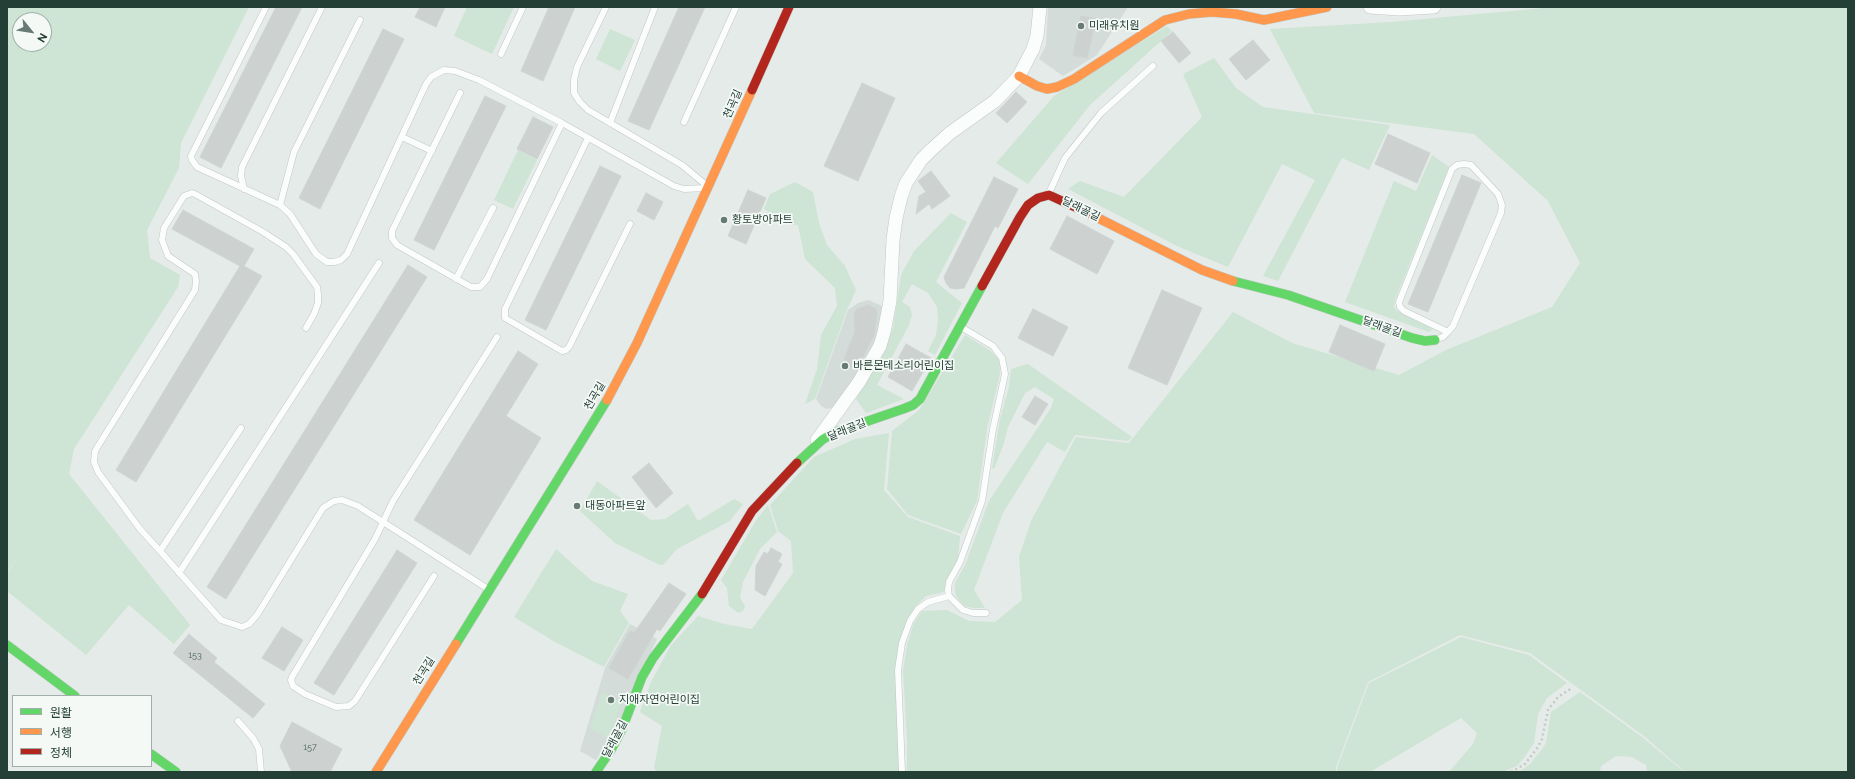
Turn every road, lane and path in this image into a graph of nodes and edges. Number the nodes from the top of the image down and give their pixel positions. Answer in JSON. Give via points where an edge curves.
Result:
{"nodes":[{"id":1,"x":266,"y":7,"type":"edge"},
{"id":2,"x":322,"y":7,"type":"edge"},
{"id":3,"x":524,"y":7,"type":"edge"},
{"id":4,"x":606,"y":7,"type":"edge"},
{"id":5,"x":655,"y":7,"type":"edge"},
{"id":6,"x":736,"y":7,"type":"edge"},
{"id":7,"x":789,"y":7,"type":"edge"},
{"id":8,"x":1040,"y":7,"type":"edge"},
{"id":9,"x":1327,"y":7,"type":"edge"},
{"id":10,"x":1370,"y":7,"type":"edge"},
{"id":11,"x":1434,"y":7,"type":"edge"},
{"id":12,"x":360,"y":20,"type":"dead end"},
{"id":13,"x":501,"y":54,"type":"dead end"},
{"id":14,"x":1154,"y":66,"type":"dead end"},
{"id":15,"x":1019,"y":76,"type":"junction"},
{"id":16,"x":460,"y":93,"type":"dead end"},
{"id":17,"x":684,"y":122,"type":"dead end"},
{"id":18,"x":562,"y":123,"type":"junction"},
{"id":19,"x":610,"y":123,"type":"junction"},
{"id":20,"x":402,"y":136,"type":"junction"},
{"id":21,"x":588,"y":138,"type":"junction"},
{"id":22,"x":432,"y":150,"type":"junction"},
{"id":23,"x":709,"y":188,"type":"junction"},
{"id":24,"x":244,"y":190,"type":"junction"},
{"id":25,"x":1048,"y":195,"type":"junction"},
{"id":26,"x":280,"y":205,"type":"junction"},
{"id":27,"x":493,"y":208,"type":"dead end"},
{"id":28,"x":630,"y":224,"type":"dead end"},
{"id":29,"x":379,"y":262,"type":"dead end"},
{"id":30,"x":456,"y":279,"type":"junction"},
{"id":31,"x":960,"y":326,"type":"junction"},
{"id":32,"x":306,"y":328,"type":"dead end"},
{"id":33,"x":1448,"y":332,"type":"junction"},
{"id":34,"x":497,"y":337,"type":"dead end"},
{"id":35,"x":1435,"y":340,"type":"joint"},
{"id":36,"x":241,"y":428,"type":"dead end"},
{"id":37,"x":809,"y":450,"type":"junction"},
{"id":38,"x":383,"y":521,"type":"junction"},
{"id":39,"x":160,"y":551,"type":"junction"},
{"id":40,"x":179,"y":573,"type":"junction"},
{"id":41,"x":434,"y":576,"type":"dead end"},
{"id":42,"x":489,"y":590,"type":"junction"},
{"id":43,"x":949,"y":596,"type":"junction"},
{"id":44,"x":986,"y":613,"type":"dead end"},
{"id":45,"x":7,"y":645,"type":"edge"},
{"id":46,"x":1572,"y":688,"type":"dead end"},
{"id":47,"x":74,"y":695,"type":"edge"},
{"id":48,"x":238,"y":721,"type":"dead end"},
{"id":49,"x":152,"y":755,"type":"edge"},
{"id":50,"x":176,"y":772,"type":"edge"},
{"id":51,"x":261,"y":772,"type":"edge"},
{"id":52,"x":376,"y":772,"type":"edge"},
{"id":53,"x":596,"y":772,"type":"edge"},
{"id":54,"x":902,"y":772,"type":"edge"},
{"id":55,"x":1511,"y":772,"type":"edge"}],
"edges":[{"from":1,"to":24,"type":"lane","via":[[192,156],[197,166]]},
{"from":2,"to":24,"type":"lane","via":[[242,167]]},
{"from":3,"to":13,"type":"lane"},
{"from":4,"to":19,"type":"lane","via":[[577,67],[574,93],[588,110]]},
{"from":5,"to":19,"type":"lane"},
{"from":6,"to":17,"type":"lane"},
{"from":7,"to":23,"type":"street","name":"천곡길"},
{"from":8,"to":15,"type":"street","name":"달래골길","via":[[1034,49]]},
{"from":9,"to":15,"type":"street","via":[[1264,20],[1212,12],[1188,14],[1165,20],[1074,79],[1057,87],[1047,89]]},
{"from":10,"to":11,"type":"street"},
{"from":12,"to":26,"type":"lane","via":[[294,152]]},
{"from":14,"to":25,"type":"lane","via":[[1101,113],[1065,158]]},
{"from":15,"to":37,"type":"street","name":"달래골길","via":[[995,102],[950,133],[931,150],[906,183],[896,218],[890,301],[880,346],[859,382]]},
{"from":16,"to":22,"type":"lane"},
{"from":18,"to":20,"type":"lane","via":[[479,80],[455,71],[444,70],[431,76]]},
{"from":18,"to":21,"type":"lane"},
{"from":18,"to":30,"type":"lane","via":[[484,283],[476,288]]},
{"from":19,"to":23,"type":"lane","via":[[682,165]]},
{"from":20,"to":22,"type":"lane"},
{"from":20,"to":26,"type":"lane","via":[[350,248],[341,260],[327,262],[321,259],[290,214]]},
{"from":21,"to":23,"type":"lane","via":[[674,186],[684,189]]},
{"from":21,"to":28,"type":"lane","via":[[504,309],[505,318],[562,351],[566,350]]},
{"from":22,"to":30,"type":"lane","via":[[392,231],[392,238],[397,245]]},
{"from":23,"to":42,"type":"street","name":"천곡길","via":[[614,388]]},
{"from":24,"to":26,"type":"lane"},
{"from":25,"to":31,"type":"street","name":"달래골길","via":[[1028,205]]},
{"from":25,"to":35,"type":"street","name":"달래골길","via":[[1222,278],[1288,295],[1412,338]]},
{"from":27,"to":30,"type":"lane"},
{"from":29,"to":40,"type":"lane"},
{"from":31,"to":37,"type":"street","name":"달래골길","via":[[925,391],[913,405],[833,433]]},
{"from":31,"to":43,"type":"lane","via":[[993,346],[1002,358],[1005,374],[993,429],[982,501],[960,562],[949,582]]},
{"from":32,"to":39,"type":"lane","via":[[318,303],[317,287],[293,254],[263,232],[195,194],[184,196],[164,228],[162,240],[168,256],[195,274],[195,290],[94,456],[98,472],[140,529]]},
{"from":33,"to":33,"type":"lane","via":[[1454,326],[1501,213],[1502,205],[1498,194],[1471,165],[1464,164],[1452,169],[1399,302],[1404,311]]},
{"from":33,"to":35,"type":"lane"},
{"from":34,"to":38,"type":"lane","via":[[393,501]]},
{"from":36,"to":39,"type":"lane"},
{"from":37,"to":53,"type":"street","name":"달래골길","via":[[752,510],[707,587],[653,658],[642,677],[622,729]]},
{"from":38,"to":40,"type":"lane","via":[[348,501],[329,503],[323,508],[257,616],[242,627],[220,620]]},
{"from":38,"to":41,"type":"lane","via":[[375,540],[292,677],[292,684],[296,689],[336,707],[352,704]]},
{"from":38,"to":42,"type":"lane"},
{"from":39,"to":40,"type":"lane"},
{"from":42,"to":52,"type":"street","name":"천곡길"},
{"from":43,"to":44,"type":"lane","via":[[963,610]]},
{"from":43,"to":54,"type":"lane","via":[[928,602],[918,609],[910,621],[902,643],[898,670]]},
{"from":45,"to":47,"type":"street"},
{"from":46,"to":55,"type":"path","via":[[1558,697],[1548,710],[1538,747],[1525,764]]},
{"from":48,"to":51,"type":"lane","via":[[259,749]]},
{"from":49,"to":50,"type":"street"}]}
